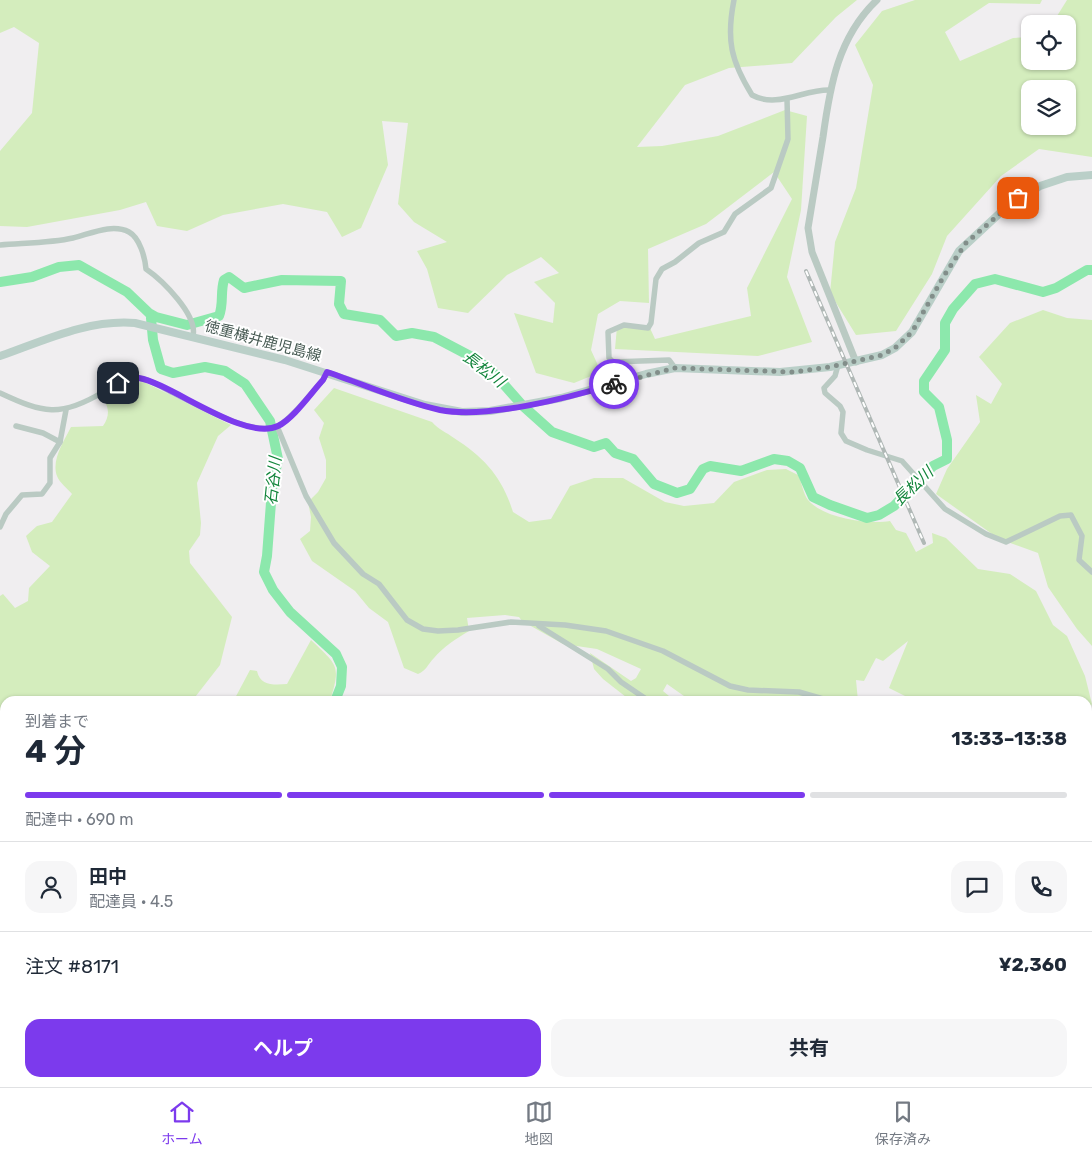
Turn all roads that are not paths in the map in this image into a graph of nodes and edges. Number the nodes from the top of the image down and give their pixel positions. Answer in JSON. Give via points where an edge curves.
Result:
{"nodes":[{"id":1,"x":734,"y":0,"type":"edge"},
{"id":2,"x":877,"y":0,"type":"edge"},
{"id":3,"x":830,"y":90,"type":"junction"},
{"id":4,"x":787,"y":99,"type":"junction"},
{"id":5,"x":1092,"y":175,"type":"edge"},
{"id":6,"x":0,"y":245,"type":"edge"},
{"id":7,"x":193,"y":329,"type":"junction"},
{"id":8,"x":0,"y":356,"type":"edge"},
{"id":9,"x":856,"y":362,"type":"junction"},
{"id":10,"x":838,"y":365,"type":"junction"},
{"id":11,"x":675,"y":368,"type":"junction"},
{"id":12,"x":327,"y":372,"type":"junction"},
{"id":13,"x":0,"y":393,"type":"edge"},
{"id":14,"x":66,"y":410,"type":"junction"},
{"id":15,"x":16,"y":426,"type":"dead end"},
{"id":16,"x":277,"y":426,"type":"junction"},
{"id":17,"x":60,"y":442,"type":"junction"},
{"id":18,"x":0,"y":527,"type":"edge"},
{"id":19,"x":1092,"y":572,"type":"edge"},
{"id":20,"x":537,"y":625,"type":"junction"},
{"id":21,"x":642,"y":696,"type":"edge"},
{"id":22,"x":813,"y":696,"type":"edge"}],
"edges":[{"from":1,"to":4,"type":"street","via":[[730,45],[741,77],[757,98]]},
{"from":2,"to":3,"type":"street","via":[[846,40],[835,66]]},
{"from":3,"to":4,"type":"street","via":[[811,91]]},
{"from":3,"to":9,"type":"street","via":[[808,238]]},
{"from":4,"to":11,"type":"street","via":[[788,139],[771,188],[735,214],[724,232],[699,244],[662,269],[656,279],[648,328],[624,325],[608,332],[609,358],[613,362],[669,360]]},
{"from":5,"to":9,"type":"main road","name":"徳重横井鹿児島線","via":[[1067,177],[1040,186],[1001,212],[959,251],[912,332],[882,355]]},
{"from":6,"to":7,"type":"street","via":[[72,238],[94,231],[132,233],[144,256],[146,269],[176,297]]},
{"from":7,"to":8,"type":"main road","name":"徳重横井鹿児島線","via":[[122,322],[93,325]]},
{"from":7,"to":12,"type":"main road","name":"徳重横井鹿児島線"},
{"from":9,"to":10,"type":"main road","name":"徳重横井鹿児島線"},
{"from":10,"to":11,"type":"main road","name":"徳重横井鹿児島線","via":[[780,372]]},
{"from":10,"to":19,"type":"street","via":[[835,376],[824,388],[844,412],[843,438],[902,461],[955,517],[1006,542],[1060,516],[1072,515],[1082,536],[1079,560]]},
{"from":11,"to":12,"type":"main road","name":"徳重横井鹿児島線","via":[[584,393],[473,412],[440,410]]},
{"from":12,"to":16,"type":"street","via":[[323,380]]},
{"from":13,"to":14,"type":"street","via":[[32,407]]},
{"from":14,"to":16,"type":"street","via":[[118,383],[138,378],[223,418],[269,428]]},
{"from":14,"to":17,"type":"street"},
{"from":15,"to":17,"type":"street","via":[[43,433]]},
{"from":16,"to":20,"type":"street","via":[[306,496],[334,543],[363,574],[379,584],[407,620],[423,629],[438,631],[494,623]]},
{"from":17,"to":18,"type":"street","via":[[50,458],[50,483],[42,494],[22,495]]},
{"from":20,"to":21,"type":"street","via":[[608,669]]},
{"from":20,"to":22,"type":"street","via":[[606,631],[662,651],[730,686]]}]}
